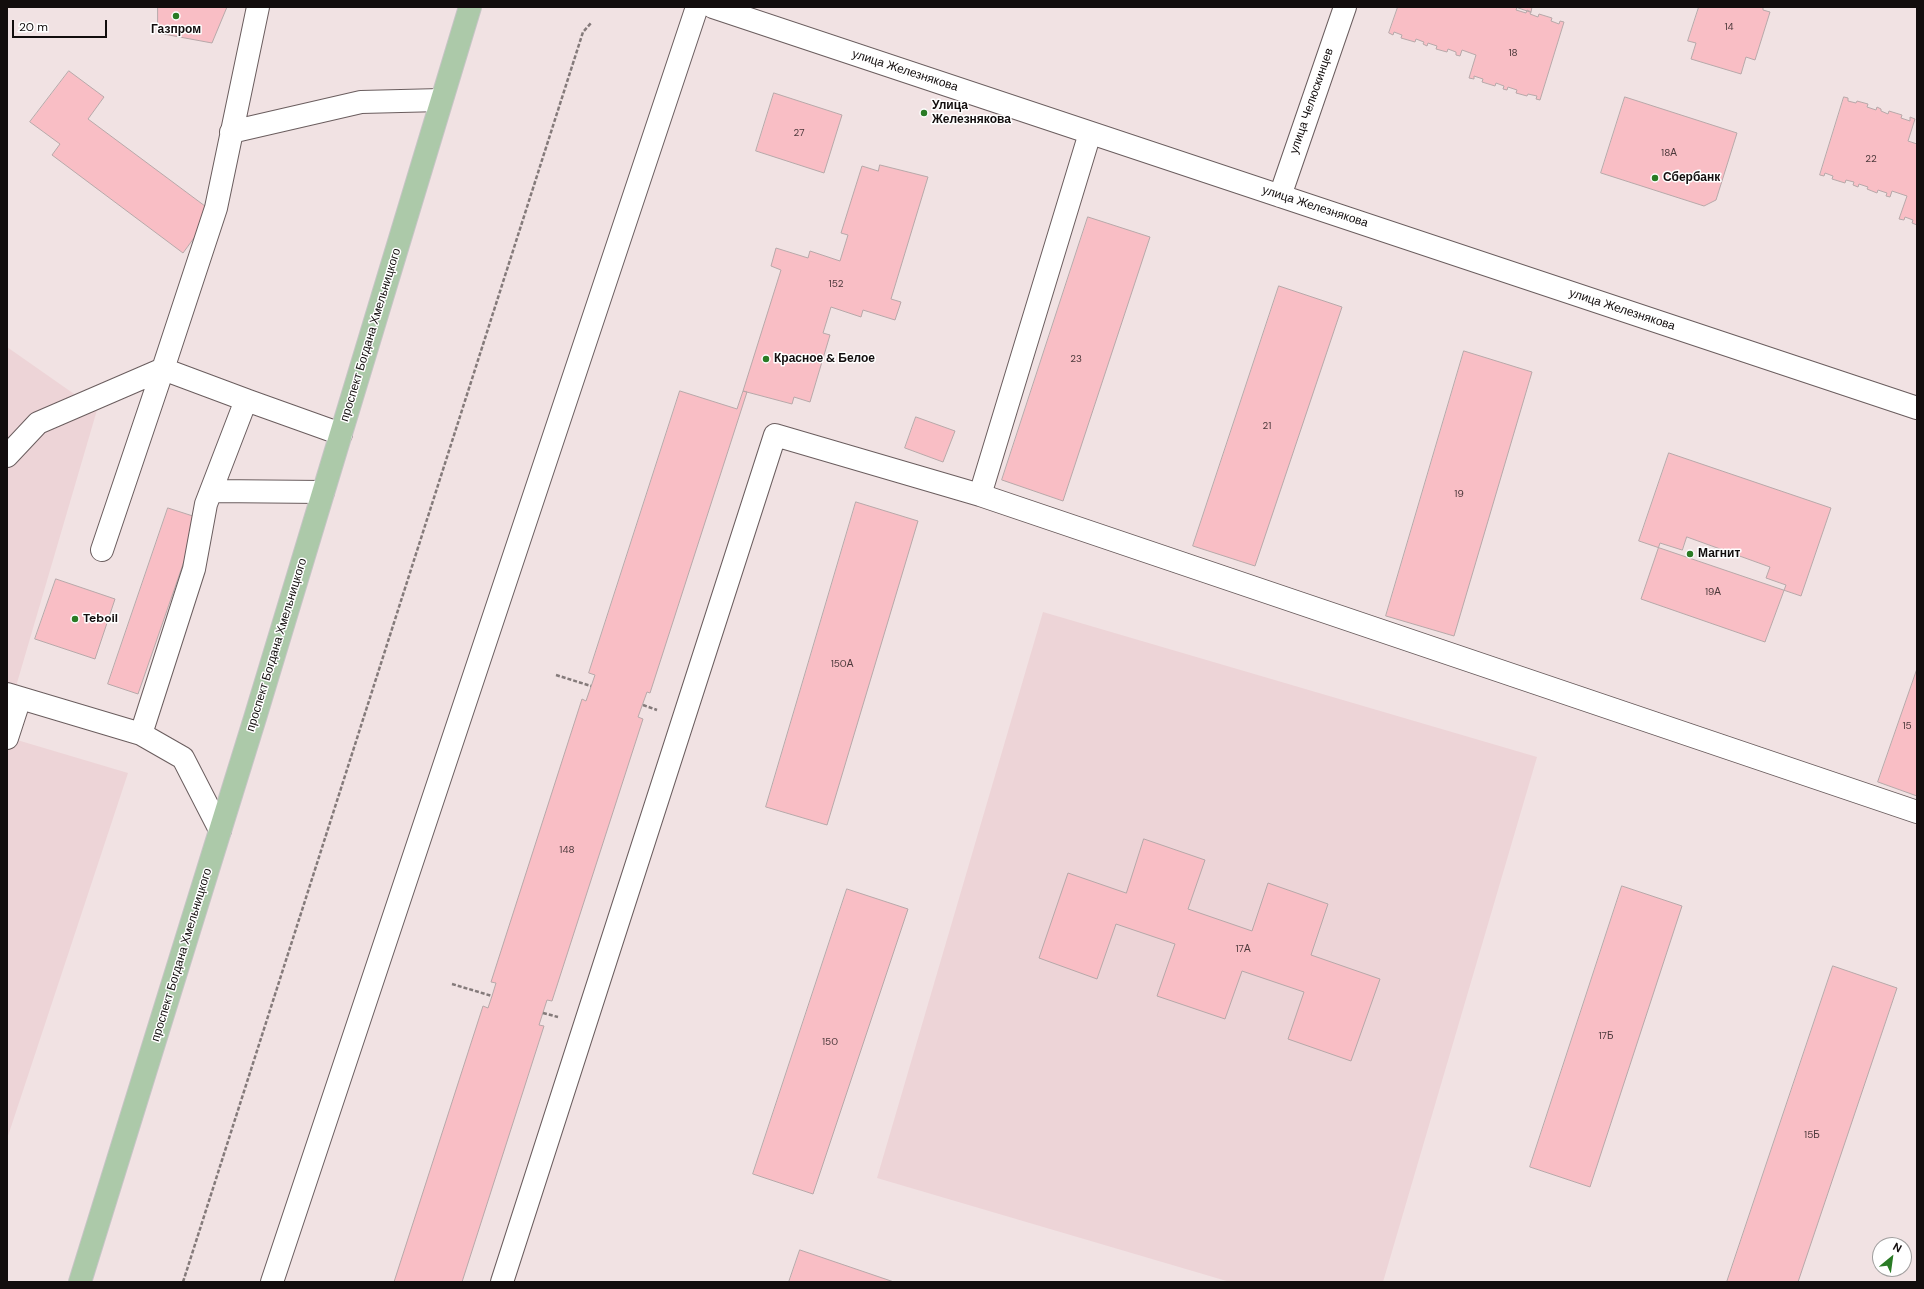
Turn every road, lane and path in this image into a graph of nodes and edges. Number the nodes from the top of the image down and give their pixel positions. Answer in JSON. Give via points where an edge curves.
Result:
{"nodes":[{"id":1,"x":258,"y":7,"type":"edge"},
{"id":2,"x":470,"y":7,"type":"edge"},
{"id":3,"x":697,"y":7,"type":"edge"},
{"id":4,"x":713,"y":7,"type":"edge"},
{"id":5,"x":1345,"y":7,"type":"edge"},
{"id":6,"x":591,"y":22,"type":"dead end"},
{"id":7,"x":441,"y":100,"type":"junction"},
{"id":8,"x":231,"y":132,"type":"junction"},
{"id":9,"x":1090,"y":132,"type":"junction"},
{"id":10,"x":1280,"y":196,"type":"junction"},
{"id":11,"x":163,"y":369,"type":"junction"},
{"id":12,"x":246,"y":400,"type":"junction"},
{"id":13,"x":1917,"y":408,"type":"edge"},
{"id":14,"x":341,"y":434,"type":"junction"},
{"id":15,"x":7,"y":456,"type":"edge"},
{"id":16,"x":212,"y":491,"type":"junction"},
{"id":17,"x":323,"y":492,"type":"junction"},
{"id":18,"x":980,"y":495,"type":"junction"},
{"id":19,"x":102,"y":550,"type":"dead end"},
{"id":20,"x":556,"y":675,"type":"dead end"},
{"id":21,"x":591,"y":686,"type":"dead end"},
{"id":22,"x":14,"y":696,"type":"edge"},
{"id":23,"x":141,"y":734,"type":"junction"},
{"id":24,"x":7,"y":738,"type":"edge"},
{"id":25,"x":1917,"y":812,"type":"edge"},
{"id":26,"x":220,"y":830,"type":"junction"},
{"id":27,"x":452,"y":984,"type":"dead end"},
{"id":28,"x":492,"y":996,"type":"dead end"},
{"id":29,"x":80,"y":1282,"type":"edge"},
{"id":30,"x":183,"y":1282,"type":"edge"},
{"id":31,"x":272,"y":1282,"type":"edge"},
{"id":32,"x":502,"y":1282,"type":"edge"}],
"edges":[{"from":1,"to":8,"type":"street"},
{"from":2,"to":7,"type":"main road","name":"проспект Богдана Хмельницкого"},
{"from":3,"to":31,"type":"street"},
{"from":4,"to":9,"type":"street","name":"улица Железнякова"},
{"from":5,"to":10,"type":"street","name":"улица Челюскинцев"},
{"from":6,"to":30,"type":"path","via":[[579,47]]},
{"from":7,"to":8,"type":"street","via":[[361,102]]},
{"from":7,"to":14,"type":"main road","name":"проспект Богдана Хмельницкого"},
{"from":8,"to":11,"type":"street","via":[[216,208]]},
{"from":9,"to":10,"type":"street","name":"улица Железнякова"},
{"from":9,"to":18,"type":"street"},
{"from":10,"to":13,"type":"street","name":"улица Железнякова"},
{"from":11,"to":12,"type":"street"},
{"from":11,"to":15,"type":"street","via":[[38,423]]},
{"from":11,"to":19,"type":"street"},
{"from":12,"to":14,"type":"street"},
{"from":12,"to":16,"type":"street"},
{"from":14,"to":17,"type":"main road","name":"проспект Богдана Хмельницкого"},
{"from":16,"to":17,"type":"street"},
{"from":16,"to":23,"type":"street","via":[[206,504],[194,569]]},
{"from":17,"to":26,"type":"main road","name":"проспект Богдана Хмельницкого"},
{"from":18,"to":25,"type":"street"},
{"from":18,"to":32,"type":"street","via":[[775,435]]},
{"from":20,"to":21,"type":"path"},
{"from":22,"to":23,"type":"street"},
{"from":22,"to":24,"type":"street"},
{"from":23,"to":26,"type":"street","via":[[183,758]]},
{"from":26,"to":29,"type":"main road","name":"проспект Богдана Хмельницкого"},
{"from":27,"to":28,"type":"path"}]}
